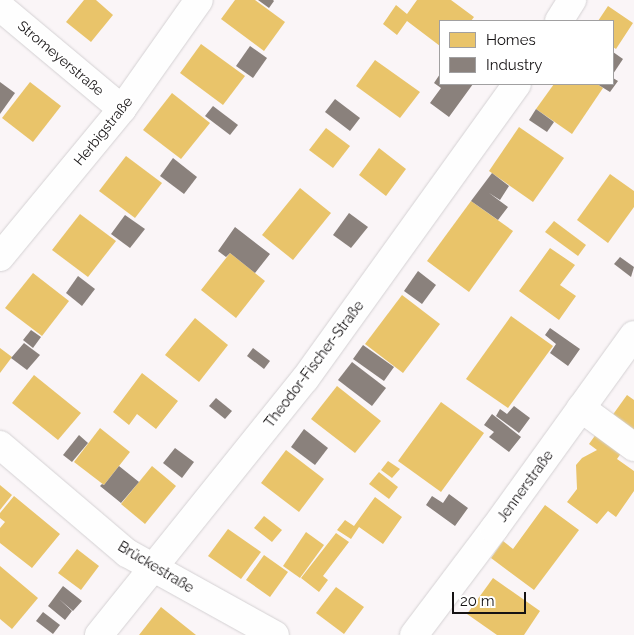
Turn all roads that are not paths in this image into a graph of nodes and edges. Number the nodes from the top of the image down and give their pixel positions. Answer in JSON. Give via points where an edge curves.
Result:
{"nodes":[{"id":1,"x":199,"y":0,"type":"edge"},
{"id":2,"x":572,"y":0,"type":"edge"},
{"id":3,"x":0,"y":7,"type":"edge"},
{"id":4,"x":560,"y":20,"type":"edge"},
{"id":5,"x":516,"y":85,"type":"edge"},
{"id":6,"x":122,"y":109,"type":"junction"},
{"id":7,"x":0,"y":258,"type":"edge"},
{"id":8,"x":632,"y":344,"type":"edge"},
{"id":9,"x":581,"y":408,"type":"junction"},
{"id":10,"x":0,"y":445,"type":"edge"},
{"id":11,"x":634,"y":447,"type":"edge"},
{"id":12,"x":154,"y":568,"type":"junction"},
{"id":13,"x":99,"y":635,"type":"edge"},
{"id":14,"x":275,"y":635,"type":"edge"},
{"id":15,"x":414,"y":635,"type":"edge"}],
"edges":[{"from":1,"to":6,"type":"street","name":"Herbigstraße"},
{"from":2,"to":4,"type":"street"},
{"from":3,"to":6,"type":"street","name":"Stromeyerstraße"},
{"from":5,"to":12,"type":"street","name":"Theodor-Fischer-Straße","via":[[305,379]]},
{"from":6,"to":7,"type":"street","name":"Herbigstraße"},
{"from":8,"to":9,"type":"street","name":"Jennerstraße"},
{"from":9,"to":11,"type":"street"},
{"from":9,"to":15,"type":"street","name":"Jennerstraße"},
{"from":10,"to":12,"type":"street","name":"Brückestraße","via":[[127,553]]},
{"from":12,"to":13,"type":"street","name":"Theodor-Fischer-Straße"},
{"from":12,"to":14,"type":"street","name":"Brückestraße"}]}
